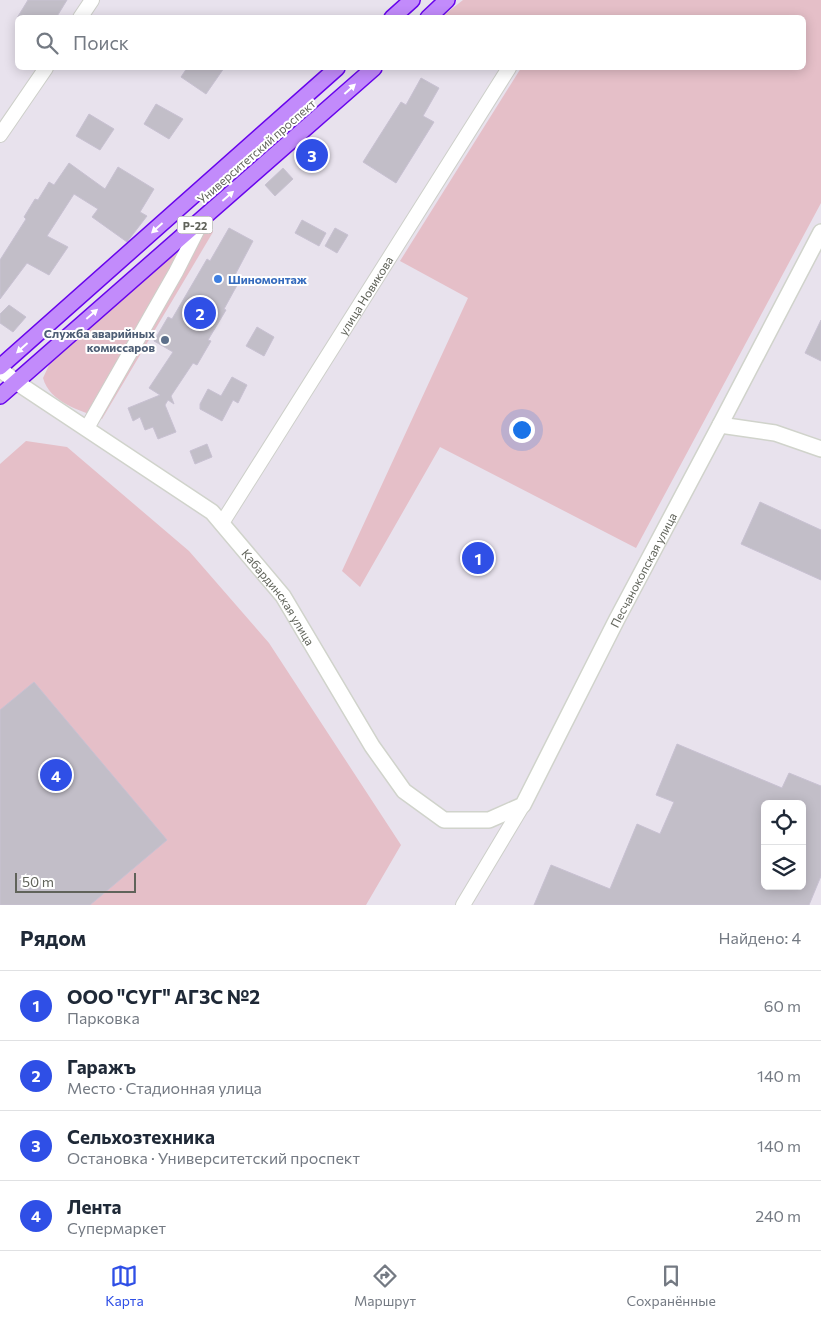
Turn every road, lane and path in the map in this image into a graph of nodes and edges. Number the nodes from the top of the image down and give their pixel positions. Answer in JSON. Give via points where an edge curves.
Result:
{"nodes":[{"id":1,"x":92,"y":0,"type":"edge"},
{"id":2,"x":412,"y":0,"type":"edge"},
{"id":3,"x":447,"y":0,"type":"edge"},
{"id":4,"x":82,"y":15,"type":"edge"},
{"id":5,"x":395,"y":15,"type":"edge"},
{"id":6,"x":431,"y":15,"type":"edge"},
{"id":7,"x":45,"y":70,"type":"edge"},
{"id":8,"x":335,"y":70,"type":"edge"},
{"id":9,"x":372,"y":70,"type":"edge"},
{"id":10,"x":507,"y":70,"type":"edge"},
{"id":11,"x":0,"y":135,"type":"edge"},
{"id":12,"x":205,"y":216,"type":"junction"},
{"id":13,"x":821,"y":232,"type":"edge"},
{"id":14,"x":0,"y":368,"type":"edge"},
{"id":15,"x":16,"y":382,"type":"junction"},
{"id":16,"x":0,"y":396,"type":"edge"},
{"id":17,"x":720,"y":425,"type":"junction"},
{"id":18,"x":87,"y":428,"type":"junction"},
{"id":19,"x":821,"y":449,"type":"edge"},
{"id":20,"x":222,"y":523,"type":"junction"},
{"id":21,"x":523,"y":805,"type":"junction"},
{"id":22,"x":463,"y":905,"type":"edge"}],
"edges":[{"from":1,"to":4,"type":"street"},
{"from":2,"to":5,"type":"highway"},
{"from":3,"to":6,"type":"highway"},
{"from":7,"to":11,"type":"street"},
{"from":8,"to":14,"type":"highway","name":"Университетский проспект","number":"Р-22","one_way":true},
{"from":12,"to":9,"type":"highway","name":"Университетский проспект","number":"Р-22","one_way":true},
{"from":10,"to":20,"type":"street","name":"улица Новикова"},
{"from":15,"to":12,"type":"highway","name":"Университетский проспект","number":"Р-22","one_way":true},
{"from":12,"to":18,"type":"street"},
{"from":13,"to":17,"type":"street","name":"Песчанокопская улица"},
{"from":14,"to":15,"type":"street","name":"Кабардинская улица"},
{"from":15,"to":16,"type":"highway","name":"Университетский проспект","number":"Р-22"},
{"from":15,"to":18,"type":"street","name":"Кабардинская улица"},
{"from":17,"to":19,"type":"street","via":[[775,433]]},
{"from":17,"to":21,"type":"street","name":"Песчанокопская улица","via":[[616,619]]},
{"from":18,"to":20,"type":"street","name":"Кабардинская улица","via":[[212,512]]},
{"from":20,"to":21,"type":"street","name":"Кабардинская улица","via":[[283,596],[372,746],[404,791],[444,820],[489,820]]},
{"from":21,"to":22,"type":"street","name":"Песчанокопская улица"}]}
